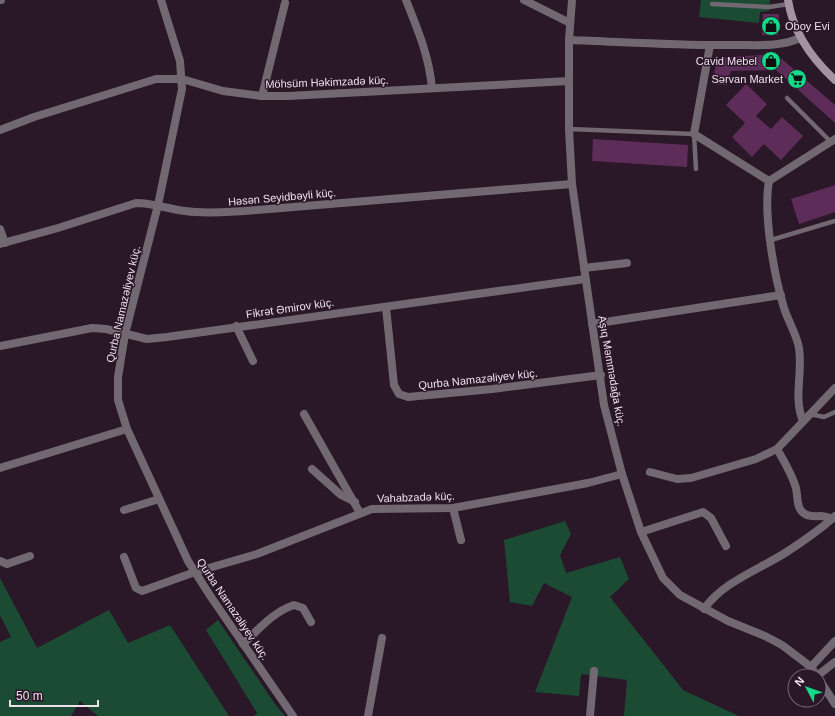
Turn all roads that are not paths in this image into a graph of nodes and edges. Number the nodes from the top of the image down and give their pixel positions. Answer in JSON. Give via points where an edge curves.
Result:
{"nodes":[{"id":1,"x":162,"y":0,"type":"edge"},
{"id":2,"x":406,"y":0,"type":"edge"},
{"id":3,"x":524,"y":0,"type":"edge"},
{"id":4,"x":572,"y":0,"type":"edge"},
{"id":5,"x":730,"y":2,"type":"edge"},
{"id":6,"x":788,"y":2,"type":"edge"},
{"id":7,"x":285,"y":3,"type":"dead end"},
{"id":8,"x":712,"y":4,"type":"dead end"},
{"id":9,"x":570,"y":23,"type":"junction"},
{"id":10,"x":800,"y":38,"type":"junction"},
{"id":11,"x":569,"y":40,"type":"junction"},
{"id":12,"x":710,"y":45,"type":"junction"},
{"id":13,"x":182,"y":79,"type":"junction"},
{"id":14,"x":835,"y":80,"type":"edge"},
{"id":15,"x":569,"y":81,"type":"junction"},
{"id":16,"x":432,"y":88,"type":"junction"},
{"id":17,"x":262,"y":96,"type":"junction"},
{"id":18,"x":787,"y":98,"type":"dead end"},
{"id":19,"x":569,"y":129,"type":"junction"},
{"id":20,"x":0,"y":130,"type":"edge"},
{"id":21,"x":694,"y":134,"type":"junction"},
{"id":22,"x":832,"y":140,"type":"edge"},
{"id":23,"x":696,"y":169,"type":"dead end"},
{"id":24,"x":769,"y":181,"type":"junction"},
{"id":25,"x":572,"y":184,"type":"junction"},
{"id":26,"x":158,"y":205,"type":"junction"},
{"id":27,"x":835,"y":221,"type":"edge"},
{"id":28,"x":0,"y":229,"type":"edge"},
{"id":29,"x":771,"y":240,"type":"junction"},
{"id":30,"x":2,"y":244,"type":"edge"},
{"id":31,"x":627,"y":264,"type":"dead end"},
{"id":32,"x":584,"y":268,"type":"junction"},
{"id":33,"x":585,"y":279,"type":"junction"},
{"id":34,"x":781,"y":295,"type":"junction"},
{"id":35,"x":386,"y":307,"type":"junction"},
{"id":36,"x":592,"y":324,"type":"junction"},
{"id":37,"x":236,"y":326,"type":"junction"},
{"id":38,"x":125,"y":334,"type":"junction"},
{"id":39,"x":0,"y":346,"type":"edge"},
{"id":40,"x":254,"y":361,"type":"dead end"},
{"id":41,"x":601,"y":375,"type":"junction"},
{"id":42,"x":835,"y":388,"type":"edge"},
{"id":43,"x":835,"y":412,"type":"edge"},
{"id":44,"x":304,"y":414,"type":"dead end"},
{"id":45,"x":810,"y":414,"type":"junction"},
{"id":46,"x":803,"y":421,"type":"junction"},
{"id":47,"x":127,"y":429,"type":"junction"},
{"id":48,"x":777,"y":449,"type":"junction"},
{"id":49,"x":0,"y":468,"type":"edge"},
{"id":50,"x":312,"y":469,"type":"dead end"},
{"id":51,"x":650,"y":472,"type":"dead end"},
{"id":52,"x":622,"y":474,"type":"junction"},
{"id":53,"x":159,"y":499,"type":"junction"},
{"id":54,"x":355,"y":502,"type":"junction"},
{"id":55,"x":453,"y":508,"type":"junction"},
{"id":56,"x":124,"y":510,"type":"dead end"},
{"id":57,"x":360,"y":513,"type":"junction"},
{"id":58,"x":833,"y":518,"type":"edge"},
{"id":59,"x":641,"y":532,"type":"junction"},
{"id":60,"x":461,"y":540,"type":"dead end"},
{"id":61,"x":726,"y":546,"type":"dead end"},
{"id":62,"x":30,"y":556,"type":"dead end"},
{"id":63,"x":124,"y":557,"type":"dead end"},
{"id":64,"x":0,"y":561,"type":"edge"},
{"id":65,"x":195,"y":572,"type":"junction"},
{"id":66,"x":704,"y":609,"type":"junction"},
{"id":67,"x":311,"y":622,"type":"dead end"},
{"id":68,"x":382,"y":638,"type":"dead end"},
{"id":69,"x":835,"y":641,"type":"edge"},
{"id":70,"x":243,"y":644,"type":"junction"},
{"id":71,"x":835,"y":662,"type":"edge"},
{"id":72,"x":811,"y":667,"type":"joint"},
{"id":73,"x":827,"y":668,"type":"edge"},
{"id":74,"x":594,"y":671,"type":"dead end"},
{"id":75,"x":827,"y":692,"type":"edge"},
{"id":76,"x":835,"y":704,"type":"edge"},
{"id":77,"x":293,"y":716,"type":"edge"},
{"id":78,"x":368,"y":716,"type":"edge"},
{"id":79,"x":590,"y":716,"type":"edge"}],
"edges":[{"from":1,"to":13,"type":"street","name":"Qurba Namazəliyev küç.","via":[[180,60]]},
{"from":2,"to":16,"type":"street","via":[[424,44]]},
{"from":3,"to":9,"type":"street"},
{"from":4,"to":9,"type":"street","name":"Aşıq Məmmədağa küç."},
{"from":5,"to":6,"type":"lane","via":[[769,7]]},
{"from":5,"to":8,"type":"lane"},
{"from":6,"to":10,"type":"main road"},
{"from":7,"to":17,"type":"street"},
{"from":9,"to":11,"type":"street","name":"Aşıq Məmmədağa küç."},
{"from":10,"to":12,"type":"street","via":[[779,44]]},
{"from":10,"to":14,"type":"main road","via":[[812,57]]},
{"from":11,"to":12,"type":"street"},
{"from":11,"to":15,"type":"street","name":"Aşıq Məmmədağa küç."},
{"from":12,"to":21,"type":"street"},
{"from":13,"to":17,"type":"street","name":"Möhsüm Həkimzadə küç.","via":[[210,89]]},
{"from":13,"to":20,"type":"street","name":"Möhsüm Həkimzadə küç.","via":[[156,79],[140,83]]},
{"from":13,"to":26,"type":"street","name":"Qurba Namazəliyev küç.","via":[[180,102]]},
{"from":15,"to":16,"type":"street","name":"Möhsüm Həkimzadə küç."},
{"from":15,"to":19,"type":"street","name":"Aşıq Məmmədağa küç."},
{"from":16,"to":17,"type":"street","name":"Möhsüm Həkimzadə küç."},
{"from":18,"to":22,"type":"lane"},
{"from":19,"to":21,"type":"lane"},
{"from":19,"to":25,"type":"street","name":"Aşıq Məmmədağa küç."},
{"from":21,"to":23,"type":"lane"},
{"from":21,"to":24,"type":"street"},
{"from":22,"to":24,"type":"street"},
{"from":24,"to":29,"type":"street","via":[[767,203]]},
{"from":25,"to":26,"type":"street","name":"Həsən Seyidbəyli küç.","via":[[208,213]]},
{"from":25,"to":32,"type":"street","name":"Aşıq Məmmədağa küç."},
{"from":26,"to":30,"type":"street","name":"Həsən Seyidbəyli küç.","via":[[136,203]]},
{"from":26,"to":38,"type":"street","name":"Qurba Namazəliyev küç."},
{"from":27,"to":29,"type":"lane"},
{"from":28,"to":30,"type":"street"},
{"from":29,"to":34,"type":"street"},
{"from":31,"to":32,"type":"street"},
{"from":32,"to":33,"type":"street","name":"Aşıq Məmmədağa küç."},
{"from":33,"to":35,"type":"street","name":"Fikrət Əmirov küç."},
{"from":33,"to":36,"type":"street","name":"Aşıq Məmmədağa küç."},
{"from":34,"to":36,"type":"street"},
{"from":34,"to":46,"type":"street","via":[[798,346],[798,401]]},
{"from":35,"to":37,"type":"street","name":"Fikrət Əmirov küç."},
{"from":35,"to":41,"type":"street","name":"Qurba Namazəliyev küç.","via":[[394,385],[399,394],[408,397]]},
{"from":36,"to":41,"type":"street","name":"Aşıq Məmmədağa küç."},
{"from":37,"to":38,"type":"street","name":"Fikrət Əmirov küç.","via":[[147,339]]},
{"from":37,"to":40,"type":"street"},
{"from":38,"to":39,"type":"street","name":"Fikrət Əmirov küç.","via":[[92,328]]},
{"from":38,"to":47,"type":"street","name":"Qurba Namazəliyev küç.","via":[[118,377],[118,400]]},
{"from":41,"to":52,"type":"street","name":"Aşıq Məmmədağa küç.","via":[[604,405]]},
{"from":42,"to":45,"type":"street"},
{"from":43,"to":45,"type":"lane","via":[[824,417]]},
{"from":44,"to":54,"type":"street"},
{"from":45,"to":46,"type":"street"},
{"from":46,"to":48,"type":"street"},
{"from":47,"to":49,"type":"street"},
{"from":47,"to":53,"type":"street","name":"Qurba Namazəliyev küç."},
{"from":48,"to":51,"type":"street","via":[[750,461],[691,478],[677,479]]},
{"from":48,"to":58,"type":"street","via":[[792,478],[798,507],[810,516]]},
{"from":50,"to":54,"type":"street","via":[[341,495]]},
{"from":52,"to":55,"type":"street","name":"Vahabzadə küç.","via":[[588,483]]},
{"from":52,"to":59,"type":"street","name":"Aşıq Məmmədağa küç."},
{"from":53,"to":56,"type":"street"},
{"from":53,"to":65,"type":"street","name":"Qurba Namazəliyev küç."},
{"from":54,"to":57,"type":"street"},
{"from":55,"to":57,"type":"street","name":"Vahabzadə küç.","via":[[386,508]]},
{"from":55,"to":60,"type":"street"},
{"from":57,"to":65,"type":"street","name":"Vahabzadə küç.","via":[[272,548]]},
{"from":58,"to":66,"type":"street","via":[[785,553],[721,591]]},
{"from":59,"to":61,"type":"street","via":[[703,512],[711,518]]},
{"from":59,"to":66,"type":"street","name":"Aşıq Məmmədağa küç.","via":[[663,578],[680,595]]},
{"from":62,"to":64,"type":"street","via":[[7,564]]},
{"from":63,"to":65,"type":"street","name":"Vahabzadə küç.","via":[[136,588],[142,592]]},
{"from":65,"to":70,"type":"street","name":"Qurba Namazəliyev küç."},
{"from":66,"to":72,"type":"street","name":"Aşıq Məmmədağa küç.","via":[[770,639]]},
{"from":67,"to":70,"type":"street","via":[[303,608],[294,605],[272,616]]},
{"from":68,"to":78,"type":"street"},
{"from":69,"to":72,"type":"street"},
{"from":70,"to":77,"type":"street","name":"Qurba Namazəliyev küç."},
{"from":71,"to":73,"type":"street"},
{"from":74,"to":79,"type":"street"},
{"from":75,"to":76,"type":"street"}]}
